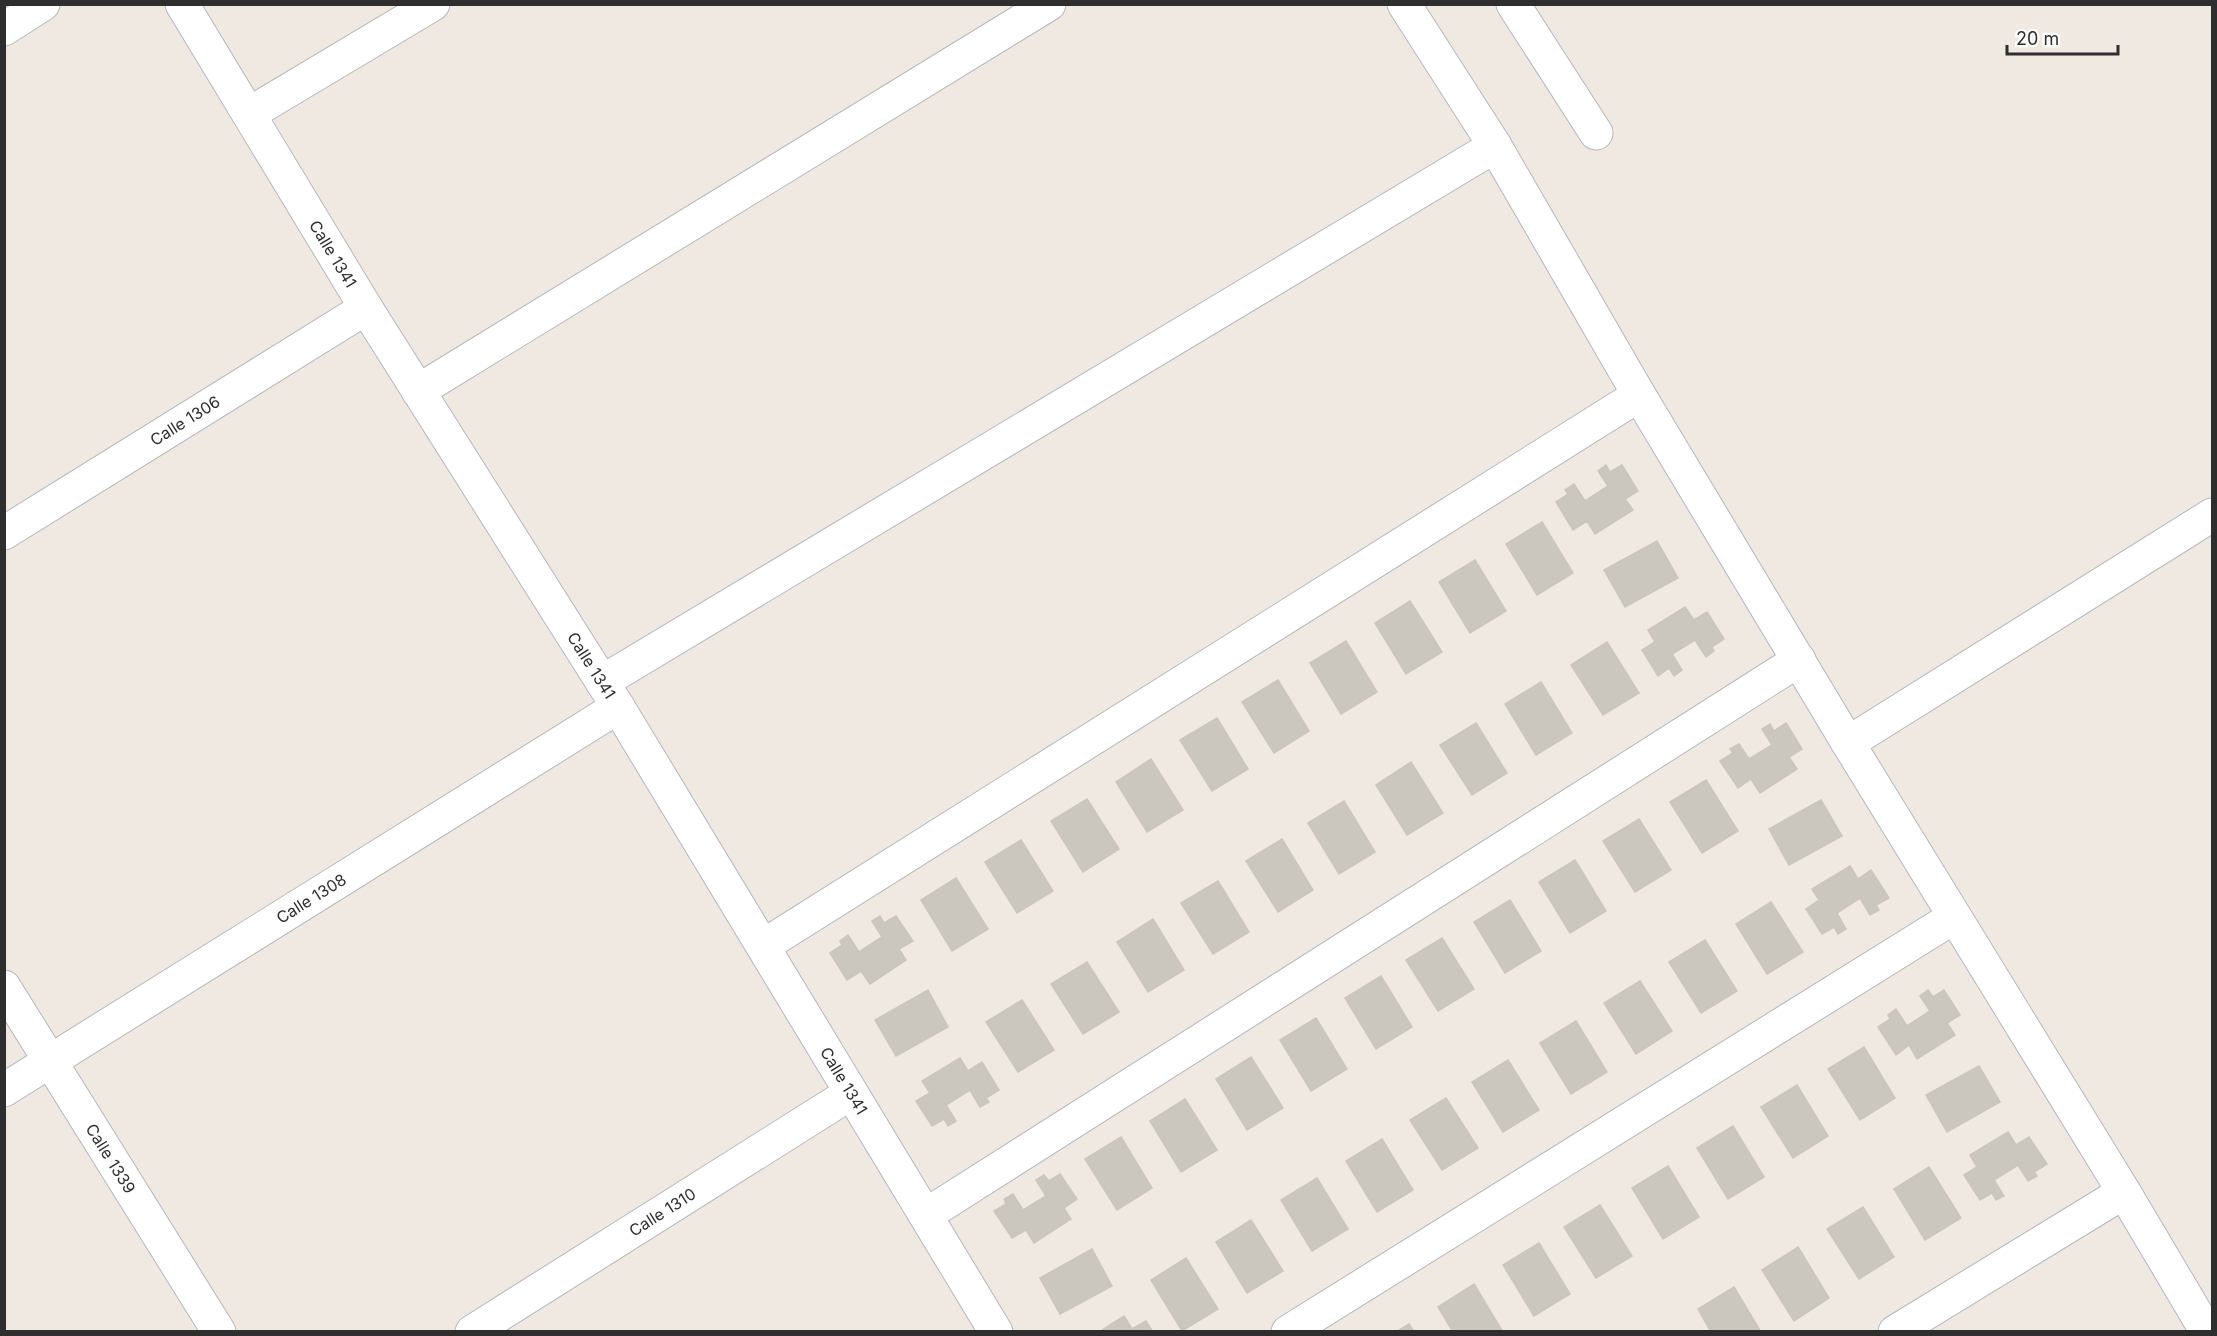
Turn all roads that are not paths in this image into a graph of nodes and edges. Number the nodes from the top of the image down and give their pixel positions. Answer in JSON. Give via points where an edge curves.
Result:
{"nodes":[{"id":1,"x":43,"y":4,"type":"edge"},
{"id":2,"x":182,"y":4,"type":"edge"},
{"id":3,"x":433,"y":4,"type":"edge"},
{"id":4,"x":1049,"y":4,"type":"edge"},
{"id":5,"x":1404,"y":4,"type":"edge"},
{"id":6,"x":1514,"y":4,"type":"edge"},
{"id":7,"x":4,"y":28,"type":"edge"},
{"id":8,"x":249,"y":114,"type":"junction"},
{"id":9,"x":1596,"y":134,"type":"dead end"},
{"id":10,"x":1495,"y":146,"type":"junction"},
{"id":11,"x":366,"y":308,"type":"junction"},
{"id":12,"x":418,"y":391,"type":"junction"},
{"id":13,"x":1639,"y":395,"type":"junction"},
{"id":14,"x":2212,"y":514,"type":"edge"},
{"id":15,"x":4,"y":533,"type":"edge"},
{"id":16,"x":1799,"y":660,"type":"junction"},
{"id":17,"x":610,"y":695,"type":"junction"},
{"id":18,"x":1848,"y":743,"type":"junction"},
{"id":19,"x":1954,"y":918,"type":"junction"},
{"id":20,"x":763,"y":946,"type":"junction"},
{"id":21,"x":4,"y":987,"type":"edge"},
{"id":22,"x":52,"y":1061,"type":"junction"},
{"id":23,"x":4,"y":1090,"type":"edge"},
{"id":24,"x":851,"y":1093,"type":"junction"},
{"id":25,"x":2124,"y":1192,"type":"junction"},
{"id":26,"x":926,"y":1215,"type":"junction"},
{"id":27,"x":219,"y":1332,"type":"edge"},
{"id":28,"x":472,"y":1332,"type":"edge"},
{"id":29,"x":996,"y":1332,"type":"edge"},
{"id":30,"x":1288,"y":1332,"type":"edge"},
{"id":31,"x":1895,"y":1332,"type":"edge"},
{"id":32,"x":2207,"y":1332,"type":"edge"}],
"edges":[{"from":1,"to":7,"type":"street"},
{"from":2,"to":8,"type":"street","name":"Calle 1341"},
{"from":3,"to":8,"type":"street"},
{"from":4,"to":12,"type":"street"},
{"from":5,"to":10,"type":"street"},
{"from":6,"to":9,"type":"street"},
{"from":8,"to":11,"type":"street","name":"Calle 1341"},
{"from":10,"to":13,"type":"street"},
{"from":10,"to":17,"type":"street","name":"Calle 1308"},
{"from":11,"to":12,"type":"street","name":"Calle 1341"},
{"from":11,"to":15,"type":"street","name":"Calle 1306"},
{"from":12,"to":17,"type":"street","name":"Calle 1341"},
{"from":13,"to":16,"type":"street"},
{"from":13,"to":20,"type":"street"},
{"from":14,"to":18,"type":"street"},
{"from":16,"to":18,"type":"street"},
{"from":16,"to":26,"type":"street"},
{"from":17,"to":20,"type":"street","name":"Calle 1341"},
{"from":17,"to":22,"type":"street","name":"Calle 1308"},
{"from":18,"to":19,"type":"street"},
{"from":19,"to":25,"type":"street"},
{"from":19,"to":30,"type":"street"},
{"from":20,"to":24,"type":"street","name":"Calle 1341"},
{"from":21,"to":22,"type":"street","name":"Calle 1339"},
{"from":22,"to":23,"type":"street","name":"Calle 1308"},
{"from":22,"to":27,"type":"street","name":"Calle 1339"},
{"from":24,"to":26,"type":"street","name":"Calle 1341"},
{"from":24,"to":28,"type":"street","name":"Calle 1310"},
{"from":25,"to":31,"type":"street"},
{"from":25,"to":32,"type":"street"},
{"from":26,"to":29,"type":"street","name":"Calle 1341"}]}
